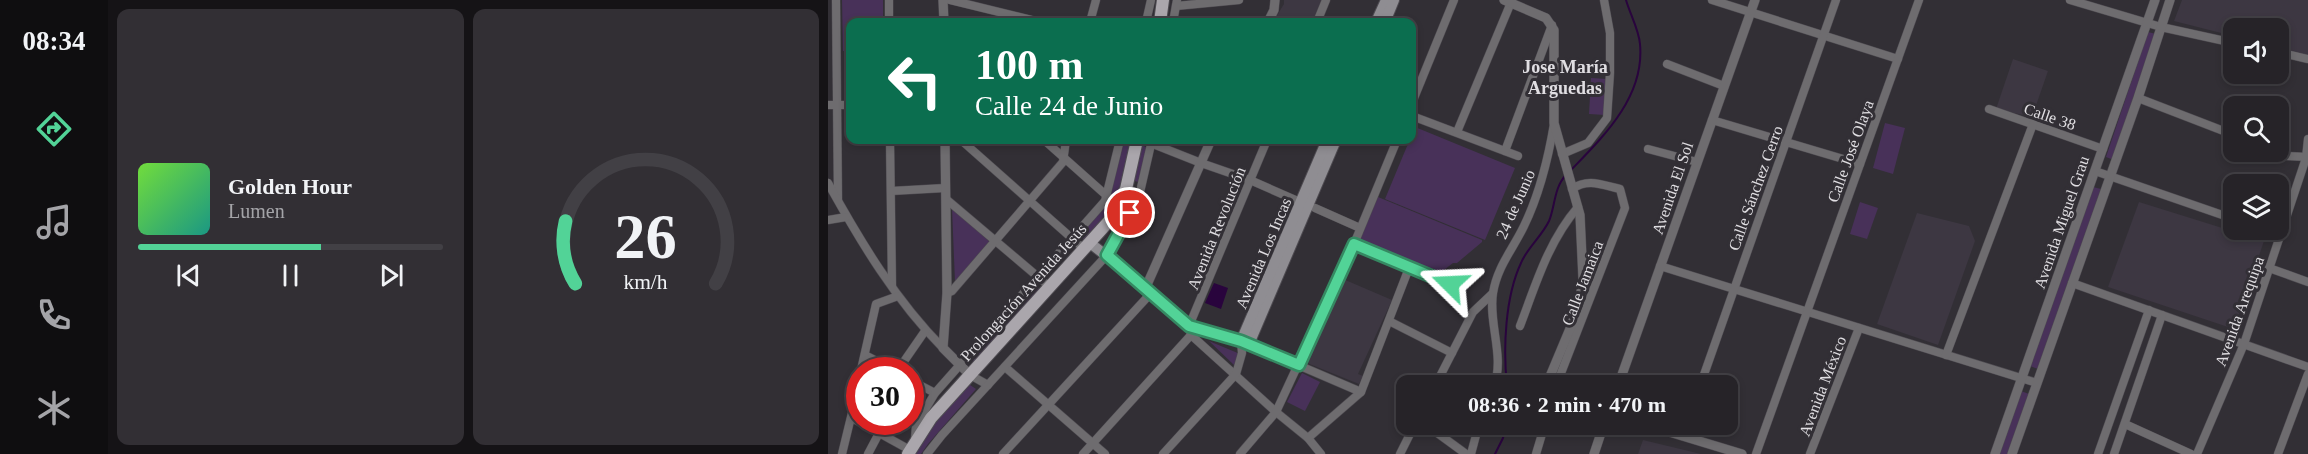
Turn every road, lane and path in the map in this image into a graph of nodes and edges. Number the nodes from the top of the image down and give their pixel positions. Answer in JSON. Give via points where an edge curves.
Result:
{"nodes":[{"id":1,"x":836,"y":0,"type":"edge"},
{"id":2,"x":889,"y":0,"type":"edge"},
{"id":3,"x":944,"y":0,"type":"edge"},
{"id":4,"x":950,"y":0,"type":"edge"},
{"id":5,"x":1096,"y":0,"type":"edge"},
{"id":6,"x":1151,"y":0,"type":"edge"},
{"id":7,"x":1163,"y":0,"type":"edge"},
{"id":8,"x":1239,"y":0,"type":"edge"},
{"id":9,"x":1275,"y":0,"type":"edge"},
{"id":10,"x":1326,"y":0,"type":"edge"},
{"id":11,"x":1386,"y":0,"type":"edge"},
{"id":12,"x":1394,"y":0,"type":"edge"},
{"id":13,"x":1454,"y":0,"type":"edge"},
{"id":14,"x":1604,"y":0,"type":"edge"},
{"id":15,"x":1712,"y":0,"type":"edge"},
{"id":16,"x":1755,"y":0,"type":"edge"},
{"id":17,"x":1836,"y":0,"type":"edge"},
{"id":18,"x":1919,"y":0,"type":"edge"},
{"id":19,"x":2071,"y":0,"type":"edge"},
{"id":20,"x":2155,"y":0,"type":"edge"},
{"id":21,"x":2170,"y":0,"type":"edge"},
{"id":22,"x":1509,"y":1,"type":"edge"},
{"id":23,"x":1177,"y":3,"type":"edge"},
{"id":24,"x":1751,"y":12,"type":"junction"},
{"id":25,"x":889,"y":18,"type":"edge"},
{"id":26,"x":944,"y":18,"type":"edge"},
{"id":27,"x":1024,"y":18,"type":"edge"},
{"id":28,"x":1091,"y":18,"type":"edge"},
{"id":29,"x":1147,"y":18,"type":"edge"},
{"id":30,"x":1161,"y":18,"type":"edge"},
{"id":31,"x":1174,"y":18,"type":"edge"},
{"id":32,"x":1270,"y":18,"type":"edge"},
{"id":33,"x":1319,"y":18,"type":"edge"},
{"id":34,"x":1378,"y":18,"type":"edge"},
{"id":35,"x":1387,"y":18,"type":"edge"},
{"id":36,"x":1551,"y":23,"type":"junction"},
{"id":37,"x":2147,"y":23,"type":"junction"},
{"id":38,"x":2161,"y":27,"type":"junction"},
{"id":39,"x":1824,"y":35,"type":"junction"},
{"id":40,"x":2223,"y":41,"type":"edge"},
{"id":41,"x":2289,"y":55,"type":"edge"},
{"id":42,"x":1898,"y":59,"type":"junction"},
{"id":43,"x":2308,"y":59,"type":"edge"},
{"id":44,"x":1667,"y":64,"type":"dead end"},
{"id":45,"x":1724,"y":86,"type":"junction"},
{"id":46,"x":1416,"y":93,"type":"edge"},
{"id":47,"x":2138,"y":99,"type":"junction"},
{"id":48,"x":828,"y":105,"type":"edge"},
{"id":49,"x":846,"y":105,"type":"edge"},
{"id":50,"x":838,"y":106,"type":"junction"},
{"id":51,"x":1989,"y":109,"type":"dead end"},
{"id":52,"x":1416,"y":117,"type":"edge"},
{"id":53,"x":1712,"y":120,"type":"junction"},
{"id":54,"x":1554,"y":123,"type":"junction"},
{"id":55,"x":2033,"y":124,"type":"junction"},
{"id":56,"x":2223,"y":131,"type":"edge"},
{"id":57,"x":1457,"y":132,"type":"junction"},
{"id":58,"x":2308,"y":139,"type":"edge"},
{"id":59,"x":1786,"y":142,"type":"junction"},
{"id":60,"x":890,"y":144,"type":"edge"},
{"id":61,"x":945,"y":144,"type":"edge"},
{"id":62,"x":966,"y":144,"type":"edge"},
{"id":63,"x":1048,"y":144,"type":"edge"},
{"id":64,"x":1065,"y":144,"type":"edge"},
{"id":65,"x":1119,"y":144,"type":"edge"},
{"id":66,"x":1136,"y":144,"type":"edge"},
{"id":67,"x":1148,"y":144,"type":"edge"},
{"id":68,"x":1158,"y":144,"type":"edge"},
{"id":69,"x":1208,"y":144,"type":"edge"},
{"id":70,"x":1265,"y":144,"type":"edge"},
{"id":71,"x":1325,"y":144,"type":"edge"},
{"id":72,"x":1334,"y":144,"type":"edge"},
{"id":73,"x":1395,"y":144,"type":"edge"},
{"id":74,"x":1648,"y":149,"type":"dead end"},
{"id":75,"x":2103,"y":149,"type":"junction"},
{"id":76,"x":1505,"y":151,"type":"junction"},
{"id":77,"x":1518,"y":156,"type":"dead end"},
{"id":78,"x":2289,"y":156,"type":"edge"},
{"id":79,"x":1063,"y":157,"type":"junction"},
{"id":80,"x":2307,"y":157,"type":"edge"},
{"id":81,"x":1563,"y":158,"type":"junction"},
{"id":82,"x":1697,"y":162,"type":"junction"},
{"id":83,"x":1201,"y":163,"type":"junction"},
{"id":84,"x":1860,"y":164,"type":"junction"},
{"id":85,"x":2095,"y":171,"type":"junction"},
{"id":86,"x":2110,"y":177,"type":"junction"},
{"id":87,"x":1250,"y":180,"type":"junction"},
{"id":88,"x":828,"y":183,"type":"edge"},
{"id":89,"x":1571,"y":186,"type":"junction"},
{"id":90,"x":945,"y":188,"type":"junction"},
{"id":91,"x":891,"y":191,"type":"junction"},
{"id":92,"x":1107,"y":196,"type":"junction"},
{"id":93,"x":946,"y":199,"type":"junction"},
{"id":94,"x":1031,"y":200,"type":"junction"},
{"id":95,"x":838,"y":201,"type":"junction"},
{"id":96,"x":1300,"y":202,"type":"junction"},
{"id":97,"x":1118,"y":207,"type":"junction"},
{"id":98,"x":1578,"y":207,"type":"junction"},
{"id":99,"x":1315,"y":208,"type":"dead end"},
{"id":100,"x":2289,"y":209,"type":"edge"},
{"id":101,"x":1130,"y":213,"type":"junction"},
{"id":102,"x":2223,"y":215,"type":"edge"},
{"id":103,"x":846,"y":217,"type":"junction"},
{"id":104,"x":828,"y":220,"type":"edge"},
{"id":105,"x":1360,"y":228,"type":"junction"},
{"id":106,"x":1072,"y":239,"type":"junction"},
{"id":107,"x":2278,"y":240,"type":"edge"},
{"id":108,"x":995,"y":241,"type":"junction"},
{"id":109,"x":1354,"y":244,"type":"junction"},
{"id":110,"x":1087,"y":246,"type":"junction"},
{"id":111,"x":1107,"y":255,"type":"junction"},
{"id":112,"x":1660,"y":267,"type":"junction"},
{"id":113,"x":1409,"y":268,"type":"junction"},
{"id":114,"x":2269,"y":268,"type":"junction"},
{"id":115,"x":1038,"y":278,"type":"junction"},
{"id":116,"x":2307,"y":280,"type":"edge"},
{"id":117,"x":2072,"y":283,"type":"junction"},
{"id":118,"x":1450,"y":284,"type":"dead end"},
{"id":119,"x":892,"y":286,"type":"junction"},
{"id":120,"x":1050,"y":287,"type":"junction"},
{"id":121,"x":1734,"y":289,"type":"junction"},
{"id":122,"x":1149,"y":290,"type":"junction"},
{"id":123,"x":947,"y":293,"type":"junction"},
{"id":124,"x":1492,"y":294,"type":"junction"},
{"id":125,"x":898,"y":296,"type":"junction"},
{"id":126,"x":2149,"y":310,"type":"junction"},
{"id":127,"x":1807,"y":312,"type":"junction"},
{"id":128,"x":2162,"y":315,"type":"junction"},
{"id":129,"x":1389,"y":321,"type":"junction"},
{"id":130,"x":1520,"y":326,"type":"dead end"},
{"id":131,"x":1859,"y":328,"type":"junction"},
{"id":132,"x":925,"y":331,"type":"junction"},
{"id":133,"x":1190,"y":331,"type":"junction"},
{"id":134,"x":2244,"y":344,"type":"junction"},
{"id":135,"x":1244,"y":346,"type":"junction"},
{"id":136,"x":943,"y":348,"type":"junction"},
{"id":137,"x":1452,"y":353,"type":"junction"},
{"id":138,"x":864,"y":355,"type":"joint"},
{"id":139,"x":1946,"y":355,"type":"junction"},
{"id":140,"x":868,"y":357,"type":"edge"},
{"id":141,"x":907,"y":357,"type":"edge"},
{"id":142,"x":1299,"y":365,"type":"junction"},
{"id":143,"x":2308,"y":366,"type":"edge"},
{"id":144,"x":959,"y":367,"type":"junction"},
{"id":145,"x":1005,"y":367,"type":"junction"},
{"id":146,"x":1236,"y":374,"type":"junction"},
{"id":147,"x":2308,"y":374,"type":"edge"},
{"id":148,"x":970,"y":375,"type":"junction"},
{"id":149,"x":1441,"y":375,"type":"edge"},
{"id":150,"x":1496,"y":375,"type":"edge"},
{"id":151,"x":1550,"y":375,"type":"edge"},
{"id":152,"x":1560,"y":375,"type":"edge"},
{"id":153,"x":1622,"y":375,"type":"edge"},
{"id":154,"x":1704,"y":375,"type":"edge"},
{"id":155,"x":2022,"y":378,"type":"junction"},
{"id":156,"x":2037,"y":382,"type":"junction"},
{"id":157,"x":988,"y":385,"type":"junction"},
{"id":158,"x":924,"y":387,"type":"edge"},
{"id":159,"x":1361,"y":392,"type":"junction"},
{"id":160,"x":935,"y":393,"type":"junction"},
{"id":161,"x":1048,"y":405,"type":"junction"},
{"id":162,"x":1276,"y":412,"type":"junction"},
{"id":163,"x":2124,"y":424,"type":"junction"},
{"id":164,"x":847,"y":435,"type":"edge"},
{"id":165,"x":877,"y":435,"type":"edge"},
{"id":166,"x":882,"y":435,"type":"edge"},
{"id":167,"x":1410,"y":435,"type":"edge"},
{"id":168,"x":1440,"y":435,"type":"edge"},
{"id":169,"x":1476,"y":435,"type":"edge"},
{"id":170,"x":1542,"y":435,"type":"edge"},
{"id":171,"x":1600,"y":435,"type":"edge"},
{"id":172,"x":1679,"y":435,"type":"edge"},
{"id":173,"x":1682,"y":436,"type":"joint"},
{"id":174,"x":1308,"y":438,"type":"junction"},
{"id":175,"x":1093,"y":443,"type":"junction"},
{"id":176,"x":911,"y":448,"type":"edge"},
{"id":177,"x":842,"y":454,"type":"edge"},
{"id":178,"x":868,"y":454,"type":"edge"},
{"id":179,"x":928,"y":454,"type":"edge"},
{"id":180,"x":1003,"y":454,"type":"edge"},
{"id":181,"x":1083,"y":454,"type":"edge"},
{"id":182,"x":1105,"y":454,"type":"edge"},
{"id":183,"x":1163,"y":454,"type":"edge"},
{"id":184,"x":1240,"y":454,"type":"edge"},
{"id":185,"x":1321,"y":454,"type":"edge"},
{"id":186,"x":1400,"y":454,"type":"edge"},
{"id":187,"x":1466,"y":454,"type":"edge"},
{"id":188,"x":1471,"y":454,"type":"edge"},
{"id":189,"x":1536,"y":454,"type":"edge"},
{"id":190,"x":1594,"y":454,"type":"edge"},
{"id":191,"x":1742,"y":454,"type":"edge"},
{"id":192,"x":1756,"y":454,"type":"edge"},
{"id":193,"x":1810,"y":454,"type":"edge"},
{"id":194,"x":1995,"y":454,"type":"edge"},
{"id":195,"x":2012,"y":454,"type":"edge"},
{"id":196,"x":2098,"y":454,"type":"edge"},
{"id":197,"x":2114,"y":454,"type":"edge"},
{"id":198,"x":2191,"y":454,"type":"edge"},
{"id":199,"x":2197,"y":454,"type":"edge"},
{"id":200,"x":2278,"y":454,"type":"edge"}],
"edges":[{"from":1,"to":50,"type":"street"},
{"from":2,"to":25,"type":"street"},
{"from":3,"to":26,"type":"street"},
{"from":4,"to":27,"type":"street"},
{"from":5,"to":28,"type":"street"},
{"from":6,"to":29,"type":"street"},
{"from":7,"to":30,"type":"main road"},
{"from":8,"to":23,"type":"street"},
{"from":9,"to":32,"type":"street"},
{"from":10,"to":33,"type":"street"},
{"from":11,"to":34,"type":"main road"},
{"from":12,"to":35,"type":"main road"},
{"from":13,"to":46,"type":"street"},
{"from":14,"to":81,"type":"street","via":[[1610,33],[1607,117],[1588,143]]},
{"from":15,"to":24,"type":"street"},
{"from":16,"to":24,"type":"street","name":"Avenida El Sol"},
{"from":17,"to":39,"type":"street","name":"Calle Sánchez Cerro"},
{"from":18,"to":42,"type":"street","name":"Calle José Olaya"},
{"from":19,"to":37,"type":"street"},
{"from":20,"to":37,"type":"street","name":"Avenida Miguel Grau"},
{"from":21,"to":38,"type":"street","name":"Avenida Miguel Grau"},
{"from":22,"to":36,"type":"street"},
{"from":22,"to":57,"type":"street"},
{"from":23,"to":31,"type":"street"},
{"from":24,"to":39,"type":"street"},
{"from":24,"to":45,"type":"street","name":"Avenida El Sol"},
{"from":36,"to":54,"type":"street"},
{"from":36,"to":76,"type":"street"},
{"from":37,"to":38,"type":"street"},
{"from":37,"to":75,"type":"street","name":"Avenida Miguel Grau"},
{"from":38,"to":40,"type":"street"},
{"from":38,"to":47,"type":"street","name":"Avenida Miguel Grau"},
{"from":39,"to":42,"type":"street"},
{"from":39,"to":59,"type":"street","name":"Calle Sánchez Cerro"},
{"from":41,"to":43,"type":"street"},
{"from":42,"to":84,"type":"street","name":"Calle José Olaya"},
{"from":44,"to":45,"type":"street"},
{"from":45,"to":53,"type":"street","name":"Avenida El Sol"},
{"from":47,"to":56,"type":"street"},
{"from":47,"to":86,"type":"street","name":"Avenida Miguel Grau"},
{"from":48,"to":50,"type":"street"},
{"from":49,"to":50,"type":"street"},
{"from":50,"to":95,"type":"street"},
{"from":51,"to":55,"type":"street","name":"Calle 38"},
{"from":52,"to":57,"type":"street"},
{"from":53,"to":59,"type":"street"},
{"from":53,"to":82,"type":"street","name":"Avenida El Sol"},
{"from":54,"to":81,"type":"street"},
{"from":54,"to":124,"type":"street","name":"24 de Junio","via":[[1538,196],[1501,265]]},
{"from":55,"to":75,"type":"street","name":"Calle 38"},
{"from":55,"to":139,"type":"street"},
{"from":57,"to":76,"type":"street"},
{"from":58,"to":80,"type":"street","name":"Avenida Arequipa"},
{"from":59,"to":84,"type":"street"},
{"from":59,"to":121,"type":"street","name":"Calle Sánchez Cerro"},
{"from":60,"to":91,"type":"street"},
{"from":61,"to":90,"type":"street"},
{"from":62,"to":94,"type":"street"},
{"from":63,"to":79,"type":"street"},
{"from":64,"to":79,"type":"street"},
{"from":65,"to":92,"type":"street"},
{"from":66,"to":97,"type":"main road","name":"Prolongación Avenida Jesús"},
{"from":67,"to":101,"type":"street","via":[[1142,185]]},
{"from":68,"to":83,"type":"street"},
{"from":69,"to":83,"type":"street"},
{"from":70,"to":87,"type":"street","name":"Avenida Revolución"},
{"from":71,"to":96,"type":"main road","name":"Avenida Los Incas"},
{"from":72,"to":135,"type":"main road","name":"Avenida Los Incas"},
{"from":73,"to":105,"type":"street"},
{"from":74,"to":82,"type":"street"},
{"from":75,"to":85,"type":"street","name":"Avenida Miguel Grau"},
{"from":76,"to":77,"type":"street"},
{"from":78,"to":80,"type":"street"},
{"from":79,"to":92,"type":"street"},
{"from":79,"to":94,"type":"street"},
{"from":80,"to":100,"type":"street","name":"Avenida Arequipa"},
{"from":81,"to":89,"type":"street"},
{"from":82,"to":112,"type":"street","name":"Avenida El Sol"},
{"from":83,"to":87,"type":"street"},
{"from":83,"to":122,"type":"street"},
{"from":84,"to":127,"type":"street","name":"Calle José Olaya"},
{"from":85,"to":86,"type":"street"},
{"from":85,"to":155,"type":"street","name":"Avenida Miguel Grau"},
{"from":86,"to":102,"type":"street"},
{"from":86,"to":117,"type":"street","name":"Avenida Miguel Grau"},
{"from":87,"to":96,"type":"street"},
{"from":87,"to":133,"type":"street","name":"Avenida Revolución"},
{"from":88,"to":95,"type":"street"},
{"from":89,"to":98,"type":"street"},
{"from":89,"to":152,"type":"street","name":"Calle Jamaica","via":[[1588,182],[1620,189],[1626,208]]},
{"from":90,"to":91,"type":"street"},
{"from":90,"to":93,"type":"street"},
{"from":91,"to":119,"type":"street"},
{"from":92,"to":106,"type":"street"},
{"from":93,"to":108,"type":"street"},
{"from":93,"to":123,"type":"street"},
{"from":94,"to":106,"type":"street"},
{"from":94,"to":108,"type":"street"},
{"from":95,"to":103,"type":"street"},
{"from":96,"to":135,"type":"main road","name":"Avenida Los Incas"},
{"from":97,"to":101,"type":"street"},
{"from":97,"to":110,"type":"main road","name":"Prolongación Avenida Jesús"},
{"from":98,"to":130,"type":"street","via":[[1553,243]]},
{"from":98,"to":151,"type":"street","via":[[1583,252],[1580,298]]},
{"from":99,"to":105,"type":"street"},
{"from":101,"to":111,"type":"street"},
{"from":103,"to":104,"type":"street"},
{"from":103,"to":119,"type":"street"},
{"from":105,"to":109,"type":"street"},
{"from":106,"to":110,"type":"street"},
{"from":106,"to":115,"type":"street"},
{"from":107,"to":114,"type":"street","name":"Avenida Arequipa"},
{"from":108,"to":115,"type":"street"},
{"from":108,"to":123,"type":"street"},
{"from":109,"to":113,"type":"street"},
{"from":109,"to":142,"type":"street"},
{"from":110,"to":111,"type":"main road"},
{"from":110,"to":120,"type":"main road","name":"Prolongación Avenida Jesús"},
{"from":111,"to":122,"type":"main road"},
{"from":111,"to":145,"type":"street"},
{"from":112,"to":121,"type":"street"},
{"from":112,"to":153,"type":"street","name":"Avenida El Sol"},
{"from":113,"to":118,"type":"street"},
{"from":113,"to":129,"type":"street"},
{"from":114,"to":116,"type":"street"},
{"from":114,"to":134,"type":"street","name":"Avenida Arequipa"},
{"from":115,"to":120,"type":"street"},
{"from":115,"to":144,"type":"street"},
{"from":117,"to":126,"type":"street"},
{"from":117,"to":156,"type":"street","name":"Avenida Miguel Grau"},
{"from":119,"to":125,"type":"street"},
{"from":120,"to":148,"type":"main road","name":"Prolongación Avenida Jesús"},
{"from":121,"to":127,"type":"street"},
{"from":121,"to":154,"type":"street","name":"Calle Sánchez Cerro"},
{"from":122,"to":133,"type":"main road"},
{"from":122,"to":161,"type":"street"},
{"from":123,"to":136,"type":"street"},
{"from":124,"to":137,"type":"street","via":[[1473,312]]},
{"from":124,"to":150,"type":"street"},
{"from":125,"to":132,"type":"street"},
{"from":125,"to":138,"type":"street","via":[[876,304]]},
{"from":126,"to":128,"type":"street"},
{"from":126,"to":196,"type":"street"},
{"from":127,"to":131,"type":"street"},
{"from":127,"to":192,"type":"street","name":"Calle José Olaya"},
{"from":128,"to":134,"type":"street"},
{"from":128,"to":163,"type":"street"},
{"from":129,"to":137,"type":"street"},
{"from":129,"to":159,"type":"street"},
{"from":131,"to":139,"type":"street"},
{"from":131,"to":193,"type":"street","name":"Avenida México"},
{"from":132,"to":136,"type":"street"},
{"from":132,"to":141,"type":"street"},
{"from":133,"to":135,"type":"main road"},
{"from":133,"to":146,"type":"street"},
{"from":133,"to":175,"type":"street","name":"Avenida Revolución"},
{"from":134,"to":143,"type":"street"},
{"from":134,"to":199,"type":"street","name":"Avenida Arequipa"},
{"from":135,"to":142,"type":"street"},
{"from":135,"to":146,"type":"street"},
{"from":136,"to":144,"type":"street"},
{"from":137,"to":149,"type":"street"},
{"from":138,"to":140,"type":"street"},
{"from":139,"to":155,"type":"street"},
{"from":142,"to":159,"type":"street"},
{"from":142,"to":162,"type":"street"},
{"from":144,"to":148,"type":"street"},
{"from":144,"to":160,"type":"street"},
{"from":145,"to":157,"type":"street"},
{"from":145,"to":161,"type":"street"},
{"from":146,"to":162,"type":"street"},
{"from":146,"to":183,"type":"street"},
{"from":147,"to":200,"type":"street"},
{"from":148,"to":157,"type":"street"},
{"from":148,"to":176,"type":"main road","name":"Prolongación Avenida Jesús","via":[[931,418]]},
{"from":155,"to":156,"type":"street"},
{"from":155,"to":194,"type":"street","name":"Avenida Miguel Grau"},
{"from":156,"to":195,"type":"street","name":"Avenida Miguel Grau"},
{"from":157,"to":179,"type":"street"},
{"from":158,"to":160,"type":"street"},
{"from":159,"to":174,"type":"street"},
{"from":160,"to":176,"type":"street","via":[[916,425]]},
{"from":161,"to":175,"type":"street"},
{"from":161,"to":180,"type":"street"},
{"from":162,"to":174,"type":"street"},
{"from":162,"to":184,"type":"street"},
{"from":163,"to":197,"type":"street"},
{"from":163,"to":198,"type":"street"},
{"from":164,"to":177,"type":"street"},
{"from":165,"to":178,"type":"street"},
{"from":166,"to":176,"type":"street"},
{"from":167,"to":186,"type":"street"},
{"from":168,"to":187,"type":"street"},
{"from":169,"to":188,"type":"street"},
{"from":170,"to":189,"type":"street"},
{"from":171,"to":190,"type":"street"},
{"from":172,"to":173,"type":"street"},
{"from":173,"to":191,"type":"street"},
{"from":174,"to":185,"type":"street"},
{"from":175,"to":181,"type":"street","name":"Avenida Revolución"},
{"from":175,"to":182,"type":"street"}]}
